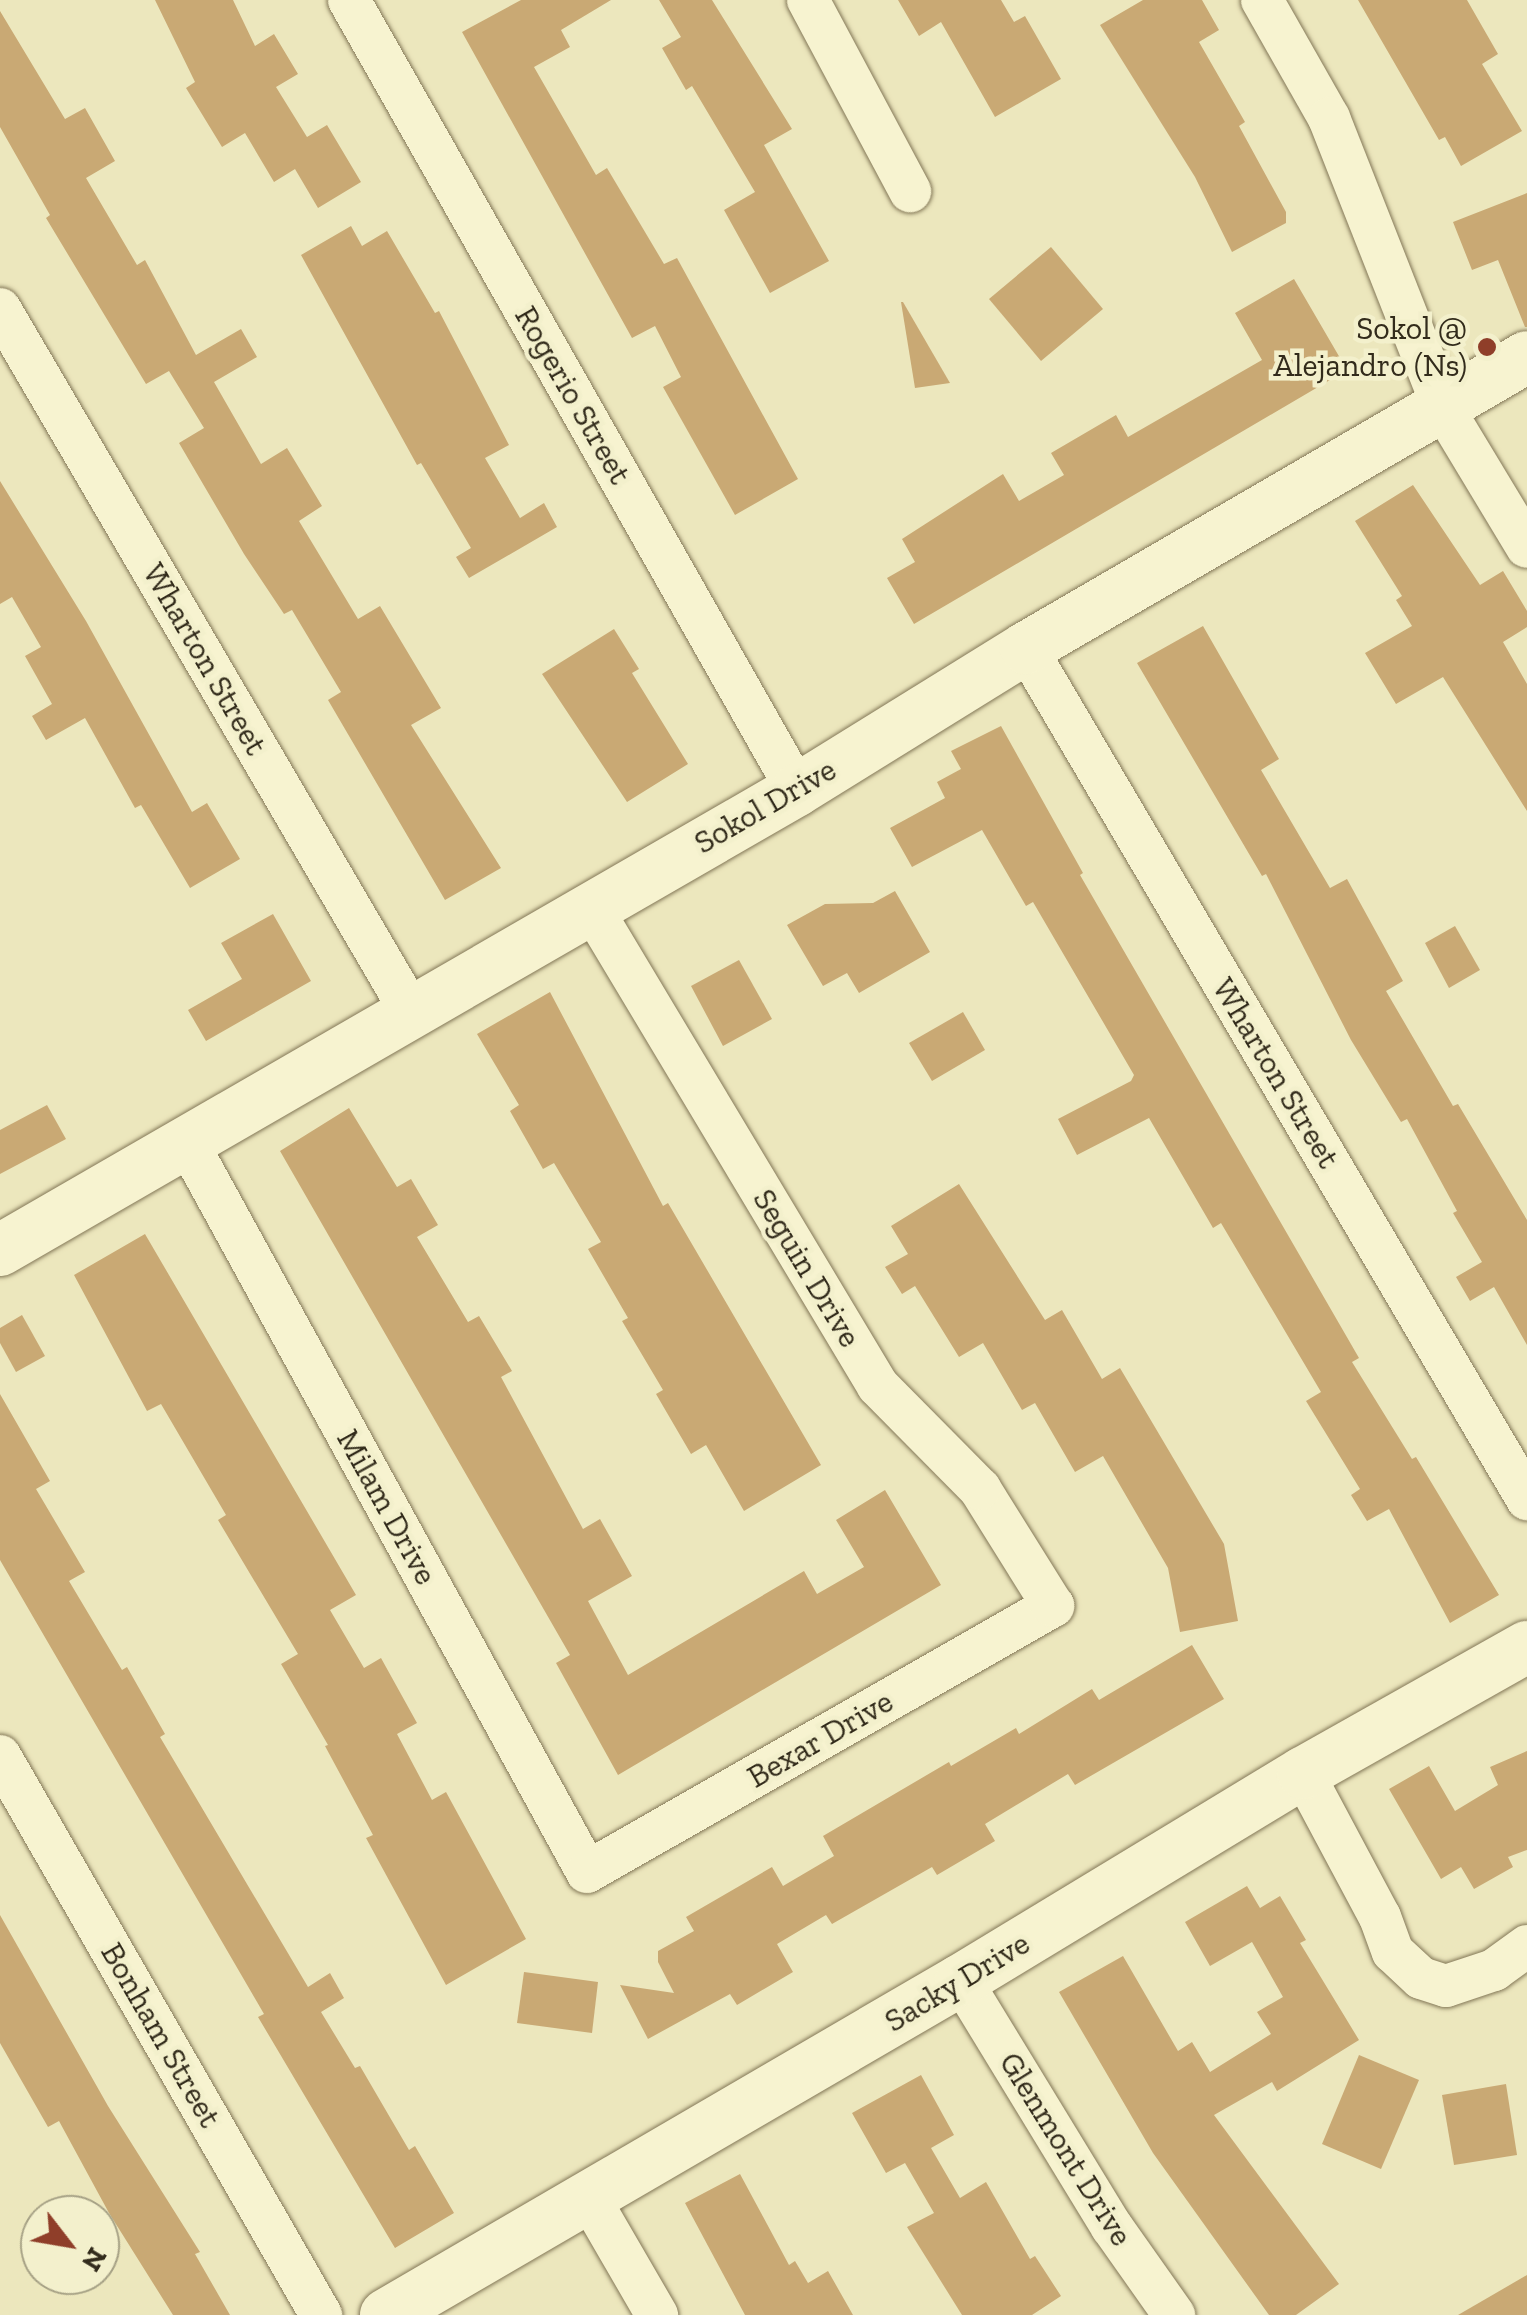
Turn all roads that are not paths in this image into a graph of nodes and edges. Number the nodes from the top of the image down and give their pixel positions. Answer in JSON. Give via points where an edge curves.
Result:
{"nodes":[{"id":1,"x":349,"y":0,"type":"edge"},
{"id":2,"x":808,"y":0,"type":"edge"},
{"id":3,"x":1262,"y":0,"type":"edge"},
{"id":4,"x":910,"y":191,"type":"dead end"},
{"id":5,"x":0,"y":308,"type":"edge"},
{"id":6,"x":1527,"y":357,"type":"edge"},
{"id":7,"x":1443,"y":408,"type":"junction"},
{"id":8,"x":1527,"y":548,"type":"edge"},
{"id":9,"x":1026,"y":648,"type":"junction"},
{"id":10,"x":797,"y":790,"type":"junction"},
{"id":11,"x":591,"y":907,"type":"junction"},
{"id":12,"x":410,"y":1010,"type":"junction"},
{"id":13,"x":187,"y":1142,"type":"junction"},
{"id":14,"x":0,"y":1250,"type":"edge"},
{"id":15,"x":1527,"y":1499,"type":"edge"},
{"id":16,"x":1053,"y":1606,"type":"joint"},
{"id":17,"x":1527,"y":1647,"type":"edge"},
{"id":18,"x":0,"y":1756,"type":"edge"},
{"id":19,"x":1303,"y":1773,"type":"junction"},
{"id":20,"x":587,"y":1872,"type":"joint"},
{"id":21,"x":1527,"y":1946,"type":"edge"},
{"id":22,"x":961,"y":1980,"type":"junction"},
{"id":23,"x":588,"y":2196,"type":"junction"},
{"id":24,"x":321,"y":2315,"type":"edge"},
{"id":25,"x":386,"y":2315,"type":"edge"},
{"id":26,"x":657,"y":2315,"type":"edge"},
{"id":27,"x":1174,"y":2315,"type":"edge"}],
"edges":[{"from":1,"to":10,"type":"street","name":"Rogerio Street"},
{"from":2,"to":4,"type":"street"},
{"from":3,"to":7,"type":"street","via":[[1329,118]]},
{"from":5,"to":12,"type":"street","name":"Wharton Street"},
{"from":6,"to":7,"type":"street","name":"Sokol Drive"},
{"from":7,"to":8,"type":"street"},
{"from":7,"to":9,"type":"street","name":"Sokol Drive"},
{"from":9,"to":10,"type":"street","name":"Sokol Drive"},
{"from":9,"to":15,"type":"street","name":"Wharton Street"},
{"from":10,"to":11,"type":"street","name":"Sokol Drive"},
{"from":11,"to":12,"type":"street","name":"Sokol Drive"},
{"from":11,"to":16,"type":"street","name":"Seguin Drive","via":[[878,1386],[980,1489]]},
{"from":12,"to":13,"type":"street","name":"Sokol Drive"},
{"from":13,"to":14,"type":"street","name":"Sokol Drive"},
{"from":13,"to":20,"type":"street","name":"Milam Drive"},
{"from":16,"to":20,"type":"street","name":"Bexar Drive"},
{"from":17,"to":19,"type":"street","name":"Sacky Drive"},
{"from":18,"to":24,"type":"street","name":"Bonham Street"},
{"from":19,"to":21,"type":"street","via":[[1393,1952],[1421,1978],[1446,1986],[1494,1970]]},
{"from":19,"to":22,"type":"street","name":"Sacky Drive"},
{"from":22,"to":23,"type":"street","name":"Sacky Drive"},
{"from":22,"to":27,"type":"street","name":"Glenmont Drive","via":[[1112,2227]]},
{"from":23,"to":25,"type":"street","name":"Sacky Drive"},
{"from":23,"to":26,"type":"street"}]}
